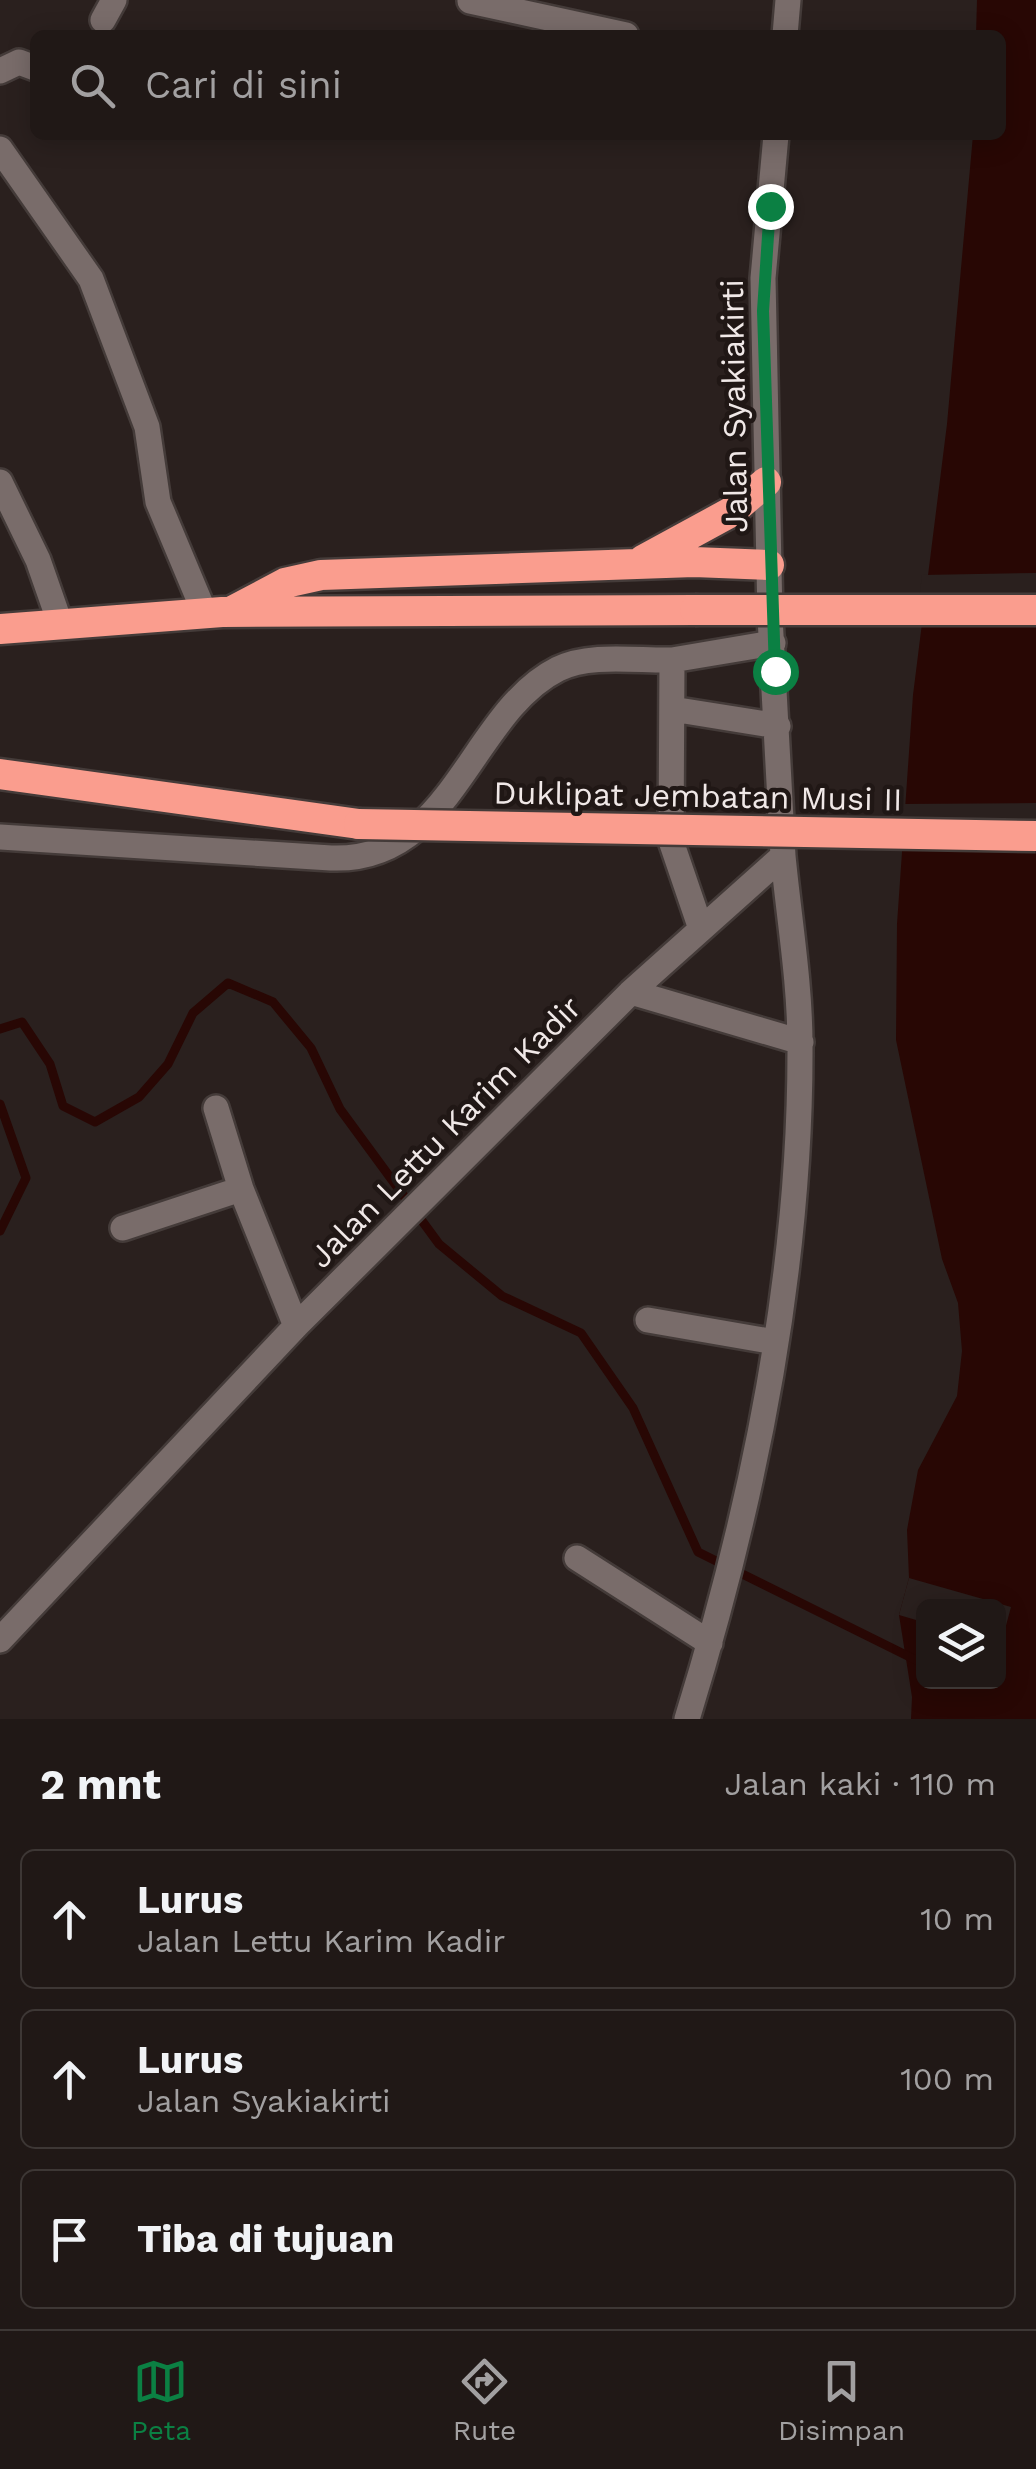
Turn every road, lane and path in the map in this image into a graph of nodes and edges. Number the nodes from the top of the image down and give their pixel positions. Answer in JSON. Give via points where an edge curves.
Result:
{"nodes":[{"id":1,"x":470,"y":1,"type":"edge"},
{"id":2,"x":782,"y":1,"type":"edge"},
{"id":3,"x":603,"y":30,"type":"edge"},
{"id":4,"x":785,"y":30,"type":"edge"},
{"id":5,"x":30,"y":66,"type":"edge"},
{"id":6,"x":0,"y":71,"type":"edge"},
{"id":7,"x":776,"y":140,"type":"edge"},
{"id":8,"x":0,"y":149,"type":"edge"},
{"id":9,"x":0,"y":482,"type":"edge"},
{"id":10,"x":766,"y":482,"type":"junction"},
{"id":11,"x":636,"y":564,"type":"junction"},
{"id":12,"x":769,"y":565,"type":"junction"},
{"id":13,"x":1036,"y":610,"type":"edge"},
{"id":14,"x":218,"y":612,"type":"junction"},
{"id":15,"x":60,"y":623,"type":"junction"},
{"id":16,"x":0,"y":629,"type":"edge"},
{"id":17,"x":772,"y":630,"type":"junction"},
{"id":18,"x":672,"y":660,"type":"junction"},
{"id":19,"x":672,"y":709,"type":"junction"},
{"id":20,"x":778,"y":726,"type":"junction"},
{"id":21,"x":0,"y":774,"type":"edge"},
{"id":22,"x":1036,"y":836,"type":"edge"},
{"id":23,"x":0,"y":838,"type":"edge"},
{"id":24,"x":782,"y":856,"type":"junction"},
{"id":25,"x":701,"y":930,"type":"junction"},
{"id":26,"x":630,"y":992,"type":"junction"},
{"id":27,"x":800,"y":1042,"type":"junction"},
{"id":28,"x":216,"y":1108,"type":"dead end"},
{"id":29,"x":241,"y":1189,"type":"junction"},
{"id":30,"x":123,"y":1228,"type":"dead end"},
{"id":31,"x":648,"y":1320,"type":"dead end"},
{"id":32,"x":296,"y":1326,"type":"junction"},
{"id":33,"x":775,"y":1342,"type":"junction"},
{"id":34,"x":577,"y":1558,"type":"dead end"},
{"id":35,"x":0,"y":1640,"type":"edge"},
{"id":36,"x":710,"y":1643,"type":"junction"},
{"id":37,"x":687,"y":1719,"type":"edge"}],
"edges":[{"from":1,"to":3,"type":"street"},
{"from":2,"to":4,"type":"street"},
{"from":5,"to":6,"type":"street","via":[[19,62]]},
{"from":7,"to":10,"type":"street","name":"Jalan Syakiakirti","via":[[763,278]]},
{"from":8,"to":14,"type":"street","via":[[91,278],[147,427],[158,502]]},
{"from":9,"to":15,"type":"street"},
{"from":10,"to":11,"type":"highway","via":[[731,512]]},
{"from":10,"to":12,"type":"street","name":"Jalan Syakiakirti"},
{"from":11,"to":12,"type":"highway"},
{"from":11,"to":14,"type":"highway","via":[[321,575],[284,582]]},
{"from":12,"to":17,"type":"street","name":"Jalan Syakiakirti"},
{"from":13,"to":14,"type":"highway","bridge":true},
{"from":14,"to":15,"type":"highway"},
{"from":15,"to":16,"type":"highway"},
{"from":17,"to":18,"type":"street"},
{"from":17,"to":20,"type":"street"},
{"from":18,"to":19,"type":"street"},
{"from":18,"to":23,"type":"street","via":[[577,662],[557,669],[519,701],[440,806],[376,856]]},
{"from":19,"to":20,"type":"street"},
{"from":19,"to":25,"type":"street","via":[[671,841]]},
{"from":20,"to":24,"type":"street"},
{"from":21,"to":22,"type":"highway","name":"Duklipat Jembatan Musi II","bridge":true,"via":[[360,824]]},
{"from":24,"to":25,"type":"street","name":"Jalan Lettu Karim Kadir"},
{"from":24,"to":27,"type":"street"},
{"from":25,"to":26,"type":"street","name":"Jalan Lettu Karim Kadir"},
{"from":26,"to":27,"type":"street"},
{"from":26,"to":32,"type":"street","name":"Jalan Lettu Karim Kadir"},
{"from":27,"to":33,"type":"street","via":[[796,1177]]},
{"from":28,"to":29,"type":"street"},
{"from":29,"to":30,"type":"street"},
{"from":29,"to":32,"type":"street"},
{"from":31,"to":33,"type":"street"},
{"from":32,"to":35,"type":"street","name":"Jalan Lettu Karim Kadir"},
{"from":33,"to":36,"type":"street"},
{"from":34,"to":36,"type":"street"},
{"from":36,"to":37,"type":"street"}]}
